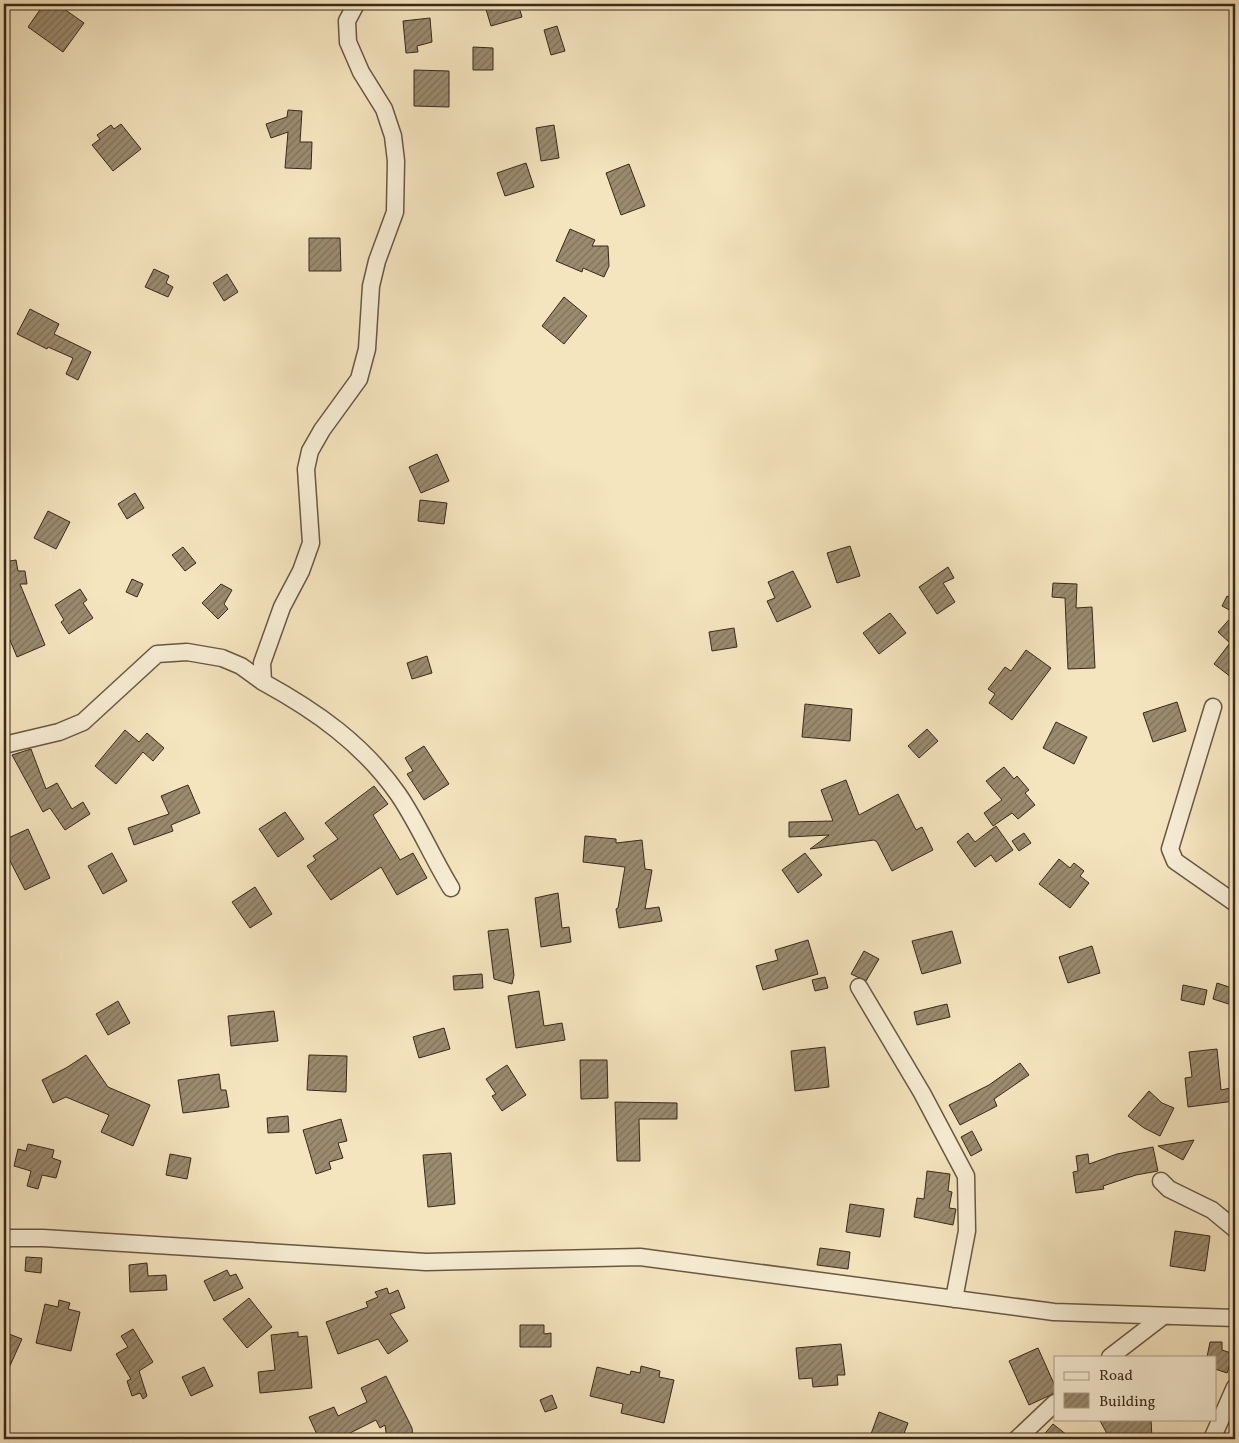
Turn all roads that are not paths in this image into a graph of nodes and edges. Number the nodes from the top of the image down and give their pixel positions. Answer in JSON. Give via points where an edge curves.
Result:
{"nodes":[{"id":1,"x":356,"y":4,"type":"edge"},
{"id":2,"x":263,"y":682,"type":"junction"},
{"id":3,"x":1213,"y":707,"type":"dead end"},
{"id":4,"x":4,"y":745,"type":"edge"},
{"id":5,"x":451,"y":888,"type":"dead end"},
{"id":6,"x":1235,"y":903,"type":"edge"},
{"id":7,"x":859,"y":987,"type":"dead end"},
{"id":8,"x":1161,"y":1181,"type":"dead end"},
{"id":9,"x":1235,"y":1229,"type":"edge"},
{"id":10,"x":4,"y":1238,"type":"edge"},
{"id":11,"x":954,"y":1299,"type":"junction"},
{"id":12,"x":1162,"y":1317,"type":"junction"},
{"id":13,"x":1235,"y":1318,"type":"edge"},
{"id":14,"x":1111,"y":1356,"type":"edge"},
{"id":15,"x":1235,"y":1387,"type":"edge"},
{"id":16,"x":1054,"y":1404,"type":"edge"},
{"id":17,"x":1017,"y":1439,"type":"edge"},
{"id":18,"x":1212,"y":1439,"type":"edge"}],
"edges":[{"from":1,"to":2,"type":"street","via":[[347,21],[348,42],[361,72],[384,109],[393,136],[395,212],[376,261],[367,349],[359,379],[310,451],[306,469],[311,543],[282,607],[262,663]]},
{"from":2,"to":4,"type":"street","via":[[241,666],[222,658],[187,652],[157,654],[82,722],[59,732]]},
{"from":2,"to":5,"type":"street","via":[[303,705],[369,757],[407,809]]},
{"from":3,"to":6,"type":"street","via":[[1170,849],[1175,861]]},
{"from":7,"to":11,"type":"street","via":[[922,1093],[966,1176],[967,1231]]},
{"from":8,"to":9,"type":"street","via":[[1169,1189],[1212,1210]]},
{"from":10,"to":11,"type":"street","via":[[426,1262],[640,1256]]},
{"from":11,"to":12,"type":"street","via":[[1054,1312]]},
{"from":12,"to":13,"type":"street"},
{"from":12,"to":14,"type":"street"},
{"from":15,"to":18,"type":"street"},
{"from":16,"to":17,"type":"street"}]}
